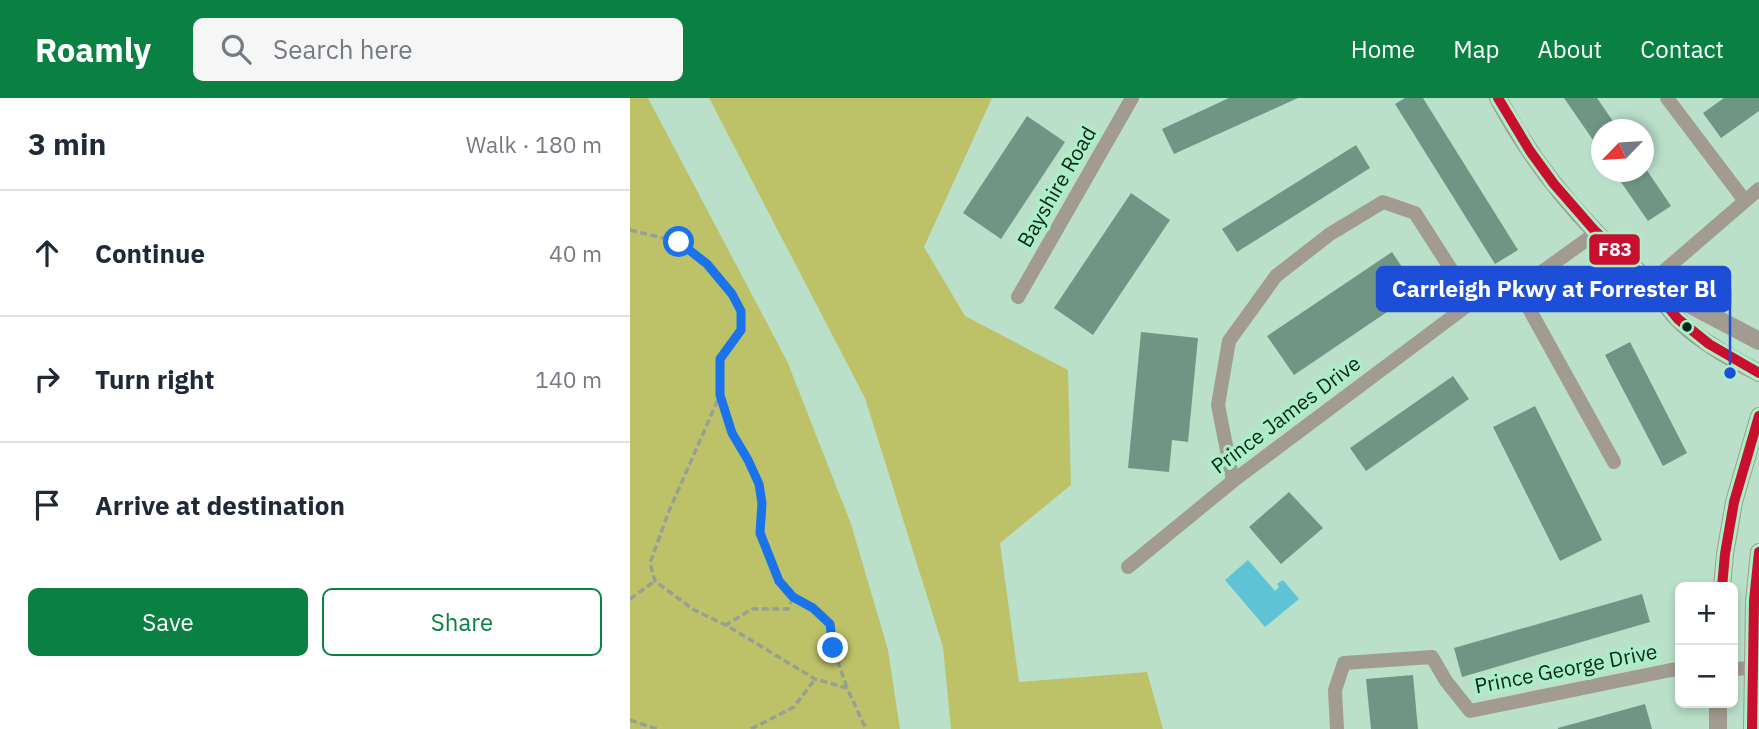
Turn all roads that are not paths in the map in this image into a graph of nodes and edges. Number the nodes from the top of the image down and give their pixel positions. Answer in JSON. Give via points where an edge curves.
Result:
{"nodes":[{"id":1,"x":1132,"y":98,"type":"edge"},
{"id":2,"x":1498,"y":98,"type":"edge"},
{"id":3,"x":1667,"y":98,"type":"edge"},
{"id":4,"x":1759,"y":188,"type":"edge"},
{"id":5,"x":1745,"y":201,"type":"junction"},
{"id":6,"x":1595,"y":233,"type":"junction"},
{"id":7,"x":1650,"y":283,"type":"junction"},
{"id":8,"x":1518,"y":289,"type":"junction"},
{"id":9,"x":1018,"y":297,"type":"dead end"},
{"id":10,"x":1472,"y":302,"type":"junction"},
{"id":11,"x":1759,"y":341,"type":"edge"},
{"id":12,"x":1759,"y":373,"type":"edge"},
{"id":13,"x":1759,"y":416,"type":"edge"},
{"id":14,"x":1614,"y":462,"type":"dead end"},
{"id":15,"x":1233,"y":481,"type":"junction"},
{"id":16,"x":1759,"y":552,"type":"edge"},
{"id":17,"x":1128,"y":566,"type":"dead end"},
{"id":18,"x":1722,"y":582,"type":"edge"},
{"id":19,"x":1752,"y":668,"type":"junction"},
{"id":20,"x":1738,"y":669,"type":"edge"},
{"id":21,"x":1675,"y":670,"type":"edge"},
{"id":22,"x":1718,"y":708,"type":"edge"},
{"id":23,"x":1337,"y":729,"type":"edge"},
{"id":24,"x":1718,"y":729,"type":"edge"},
{"id":25,"x":1752,"y":729,"type":"edge"}],
"edges":[{"from":1,"to":9,"type":"street","name":"Bayshire Road"},
{"from":2,"to":6,"type":"street","via":[[1534,159]]},
{"from":3,"to":5,"type":"street"},
{"from":4,"to":5,"type":"street"},
{"from":5,"to":7,"type":"street"},
{"from":6,"to":7,"type":"street"},
{"from":6,"to":8,"type":"street"},
{"from":7,"to":11,"type":"street"},
{"from":7,"to":12,"type":"street","via":[[1684,325]]},
{"from":8,"to":10,"type":"street"},
{"from":8,"to":14,"type":"street"},
{"from":10,"to":15,"type":"street","name":"Prince James Drive"},
{"from":10,"to":15,"type":"street","via":[[1415,213],[1383,202],[1330,234],[1276,276],[1229,341],[1218,405]]},
{"from":13,"to":18,"type":"street","via":[[1734,502]]},
{"from":15,"to":17,"type":"street","name":"Prince James Drive"},
{"from":16,"to":19,"type":"street"},
{"from":19,"to":20,"type":"street"},
{"from":19,"to":25,"type":"street"},
{"from":21,"to":23,"type":"street","name":"Prince George Drive","via":[[1471,711],[1432,657],[1344,663],[1335,690]]},
{"from":22,"to":24,"type":"street"}]}
